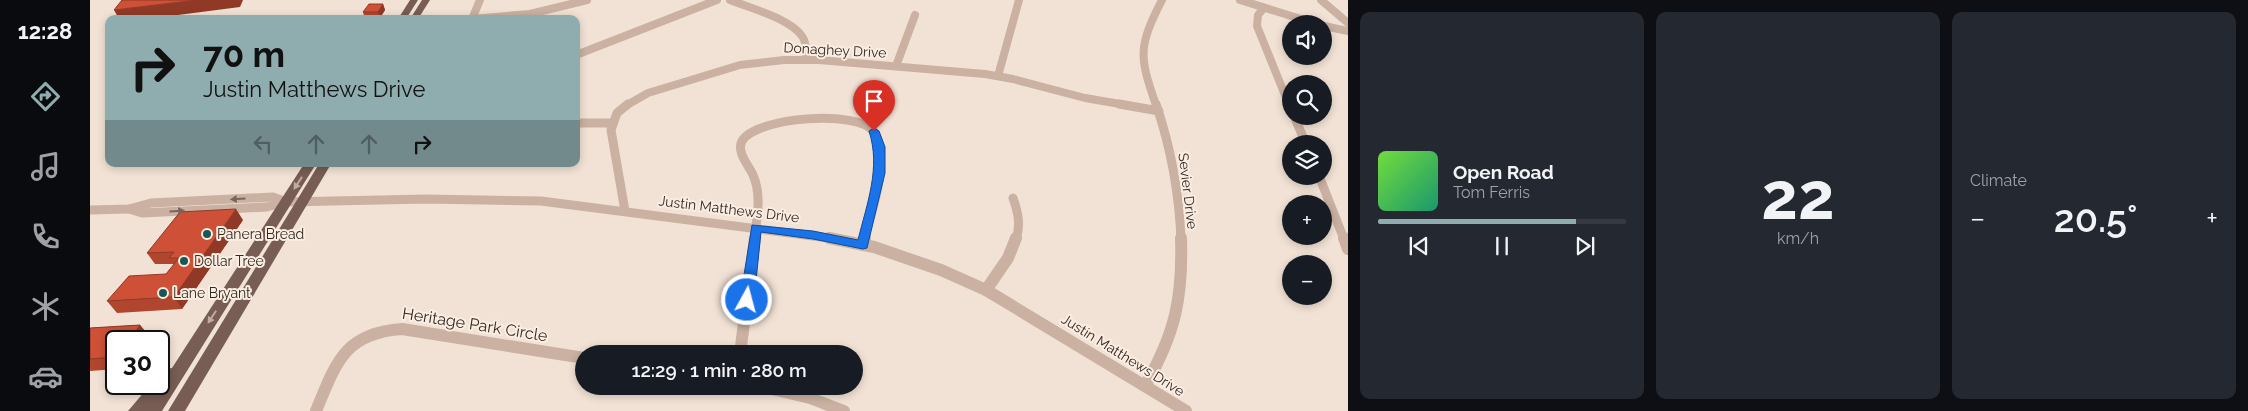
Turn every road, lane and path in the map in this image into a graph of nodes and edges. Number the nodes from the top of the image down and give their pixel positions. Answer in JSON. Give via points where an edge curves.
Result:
{"nodes":[{"id":1,"x":414,"y":0,"type":"edge"},
{"id":2,"x":426,"y":0,"type":"edge"},
{"id":3,"x":480,"y":0,"type":"edge"},
{"id":4,"x":588,"y":0,"type":"edge"},
{"id":5,"x":717,"y":0,"type":"edge"},
{"id":6,"x":730,"y":0,"type":"edge"},
{"id":7,"x":1019,"y":0,"type":"edge"},
{"id":8,"x":1162,"y":0,"type":"edge"},
{"id":9,"x":1240,"y":0,"type":"edge"},
{"id":10,"x":1321,"y":0,"type":"edge"},
{"id":11,"x":1264,"y":8,"type":"junction"},
{"id":12,"x":405,"y":15,"type":"edge"},
{"id":13,"x":417,"y":15,"type":"edge"},
{"id":14,"x":473,"y":15,"type":"edge"},
{"id":15,"x":533,"y":15,"type":"edge"},
{"id":16,"x":914,"y":15,"type":"dead end"},
{"id":17,"x":1287,"y":15,"type":"edge"},
{"id":18,"x":1348,"y":23,"type":"edge"},
{"id":19,"x":1332,"y":28,"type":"edge"},
{"id":20,"x":1348,"y":32,"type":"edge"},
{"id":21,"x":580,"y":53,"type":"edge"},
{"id":22,"x":806,"y":59,"type":"junction"},
{"id":23,"x":896,"y":66,"type":"junction"},
{"id":24,"x":998,"y":76,"type":"junction"},
{"id":25,"x":1282,"y":87,"type":"edge"},
{"id":26,"x":1159,"y":111,"type":"junction"},
{"id":27,"x":580,"y":123,"type":"edge"},
{"id":28,"x":612,"y":123,"type":"junction"},
{"id":29,"x":308,"y":167,"type":"edge"},
{"id":30,"x":324,"y":167,"type":"edge"},
{"id":31,"x":1323,"y":185,"type":"edge"},
{"id":32,"x":1013,"y":198,"type":"dead end"},
{"id":33,"x":286,"y":202,"type":"junction"},
{"id":34,"x":302,"y":202,"type":"junction"},
{"id":35,"x":90,"y":210,"type":"edge"},
{"id":36,"x":625,"y":211,"type":"junction"},
{"id":37,"x":756,"y":228,"type":"junction"},
{"id":38,"x":863,"y":245,"type":"junction"},
{"id":39,"x":1348,"y":249,"type":"edge"},
{"id":40,"x":986,"y":290,"type":"junction"},
{"id":41,"x":741,"y":345,"type":"edge"},
{"id":42,"x":191,"y":352,"type":"junction"},
{"id":43,"x":575,"y":357,"type":"edge"},
{"id":44,"x":1145,"y":386,"type":"junction"},
{"id":45,"x":797,"y":395,"type":"edge"},
{"id":46,"x":136,"y":411,"type":"edge"},
{"id":47,"x":153,"y":411,"type":"edge"},
{"id":48,"x":176,"y":411,"type":"edge"},
{"id":49,"x":316,"y":411,"type":"edge"},
{"id":50,"x":844,"y":411,"type":"edge"},
{"id":51,"x":1186,"y":411,"type":"edge"}],
"edges":[{"from":1,"to":12,"type":"main road"},
{"from":2,"to":13,"type":"main road"},
{"from":3,"to":14,"type":"street"},
{"from":4,"to":15,"type":"street"},
{"from":5,"to":21,"type":"street"},
{"from":6,"to":22,"type":"street","via":[[786,24],[799,33],[805,42]]},
{"from":7,"to":24,"type":"street"},
{"from":8,"to":26,"type":"street","name":"Sevier Drive","via":[[1143,47]]},
{"from":9,"to":11,"type":"street"},
{"from":10,"to":18,"type":"street"},
{"from":11,"to":17,"type":"street"},
{"from":11,"to":25,"type":"street","via":[[1258,15],[1257,26]]},
{"from":16,"to":23,"type":"street"},
{"from":19,"to":20,"type":"street"},
{"from":22,"to":23,"type":"street","name":"Donaghey Drive"},
{"from":22,"to":28,"type":"street","name":"Donaghey Drive","via":[[740,66],[664,87],[626,104]]},
{"from":23,"to":24,"type":"street","name":"Donaghey Drive"},
{"from":24,"to":26,"type":"street","name":"Donaghey Drive","via":[[1085,98]]},
{"from":26,"to":44,"type":"street","name":"Sevier Drive","via":[[1175,191],[1180,238],[1179,290],[1170,336]]},
{"from":27,"to":28,"type":"street"},
{"from":28,"to":36,"type":"street","via":[[610,130]]},
{"from":29,"to":33,"type":"main road","one_way":true},
{"from":30,"to":34,"type":"main road"},
{"from":31,"to":39,"type":"street"},
{"from":32,"to":40,"type":"street","via":[[1020,215],[1019,228],[1012,250]]},
{"from":33,"to":34,"type":"street","name":"Justin Matthews Drive"},
{"from":33,"to":35,"type":"street","name":"Justin Matthews Drive","via":[[267,207],[151,212]]},
{"from":33,"to":42,"type":"main road","one_way":true},
{"from":34,"to":36,"type":"street","name":"Justin Matthews Drive","via":[[514,199]]},
{"from":34,"to":48,"type":"main road"},
{"from":36,"to":37,"type":"street","name":"Justin Matthews Drive"},
{"from":37,"to":38,"type":"street","name":"Justin Matthews Drive"},
{"from":37,"to":38,"type":"street","via":[[758,198],[754,178],[741,149],[742,139],[757,129],[798,120],[849,120],[874,131],[880,147],[880,173]]},
{"from":37,"to":41,"type":"street"},
{"from":38,"to":40,"type":"street","name":"Justin Matthews Drive","via":[[907,257]]},
{"from":40,"to":44,"type":"street","name":"Justin Matthews Drive"},
{"from":42,"to":46,"type":"main road"},
{"from":42,"to":47,"type":"main road"},
{"from":43,"to":49,"type":"street","name":"Heritage Park Circle","via":[[386,329],[366,335],[348,348],[339,359]]},
{"from":44,"to":51,"type":"street","name":"Justin Matthews Drive"},
{"from":45,"to":50,"type":"street"}]}
